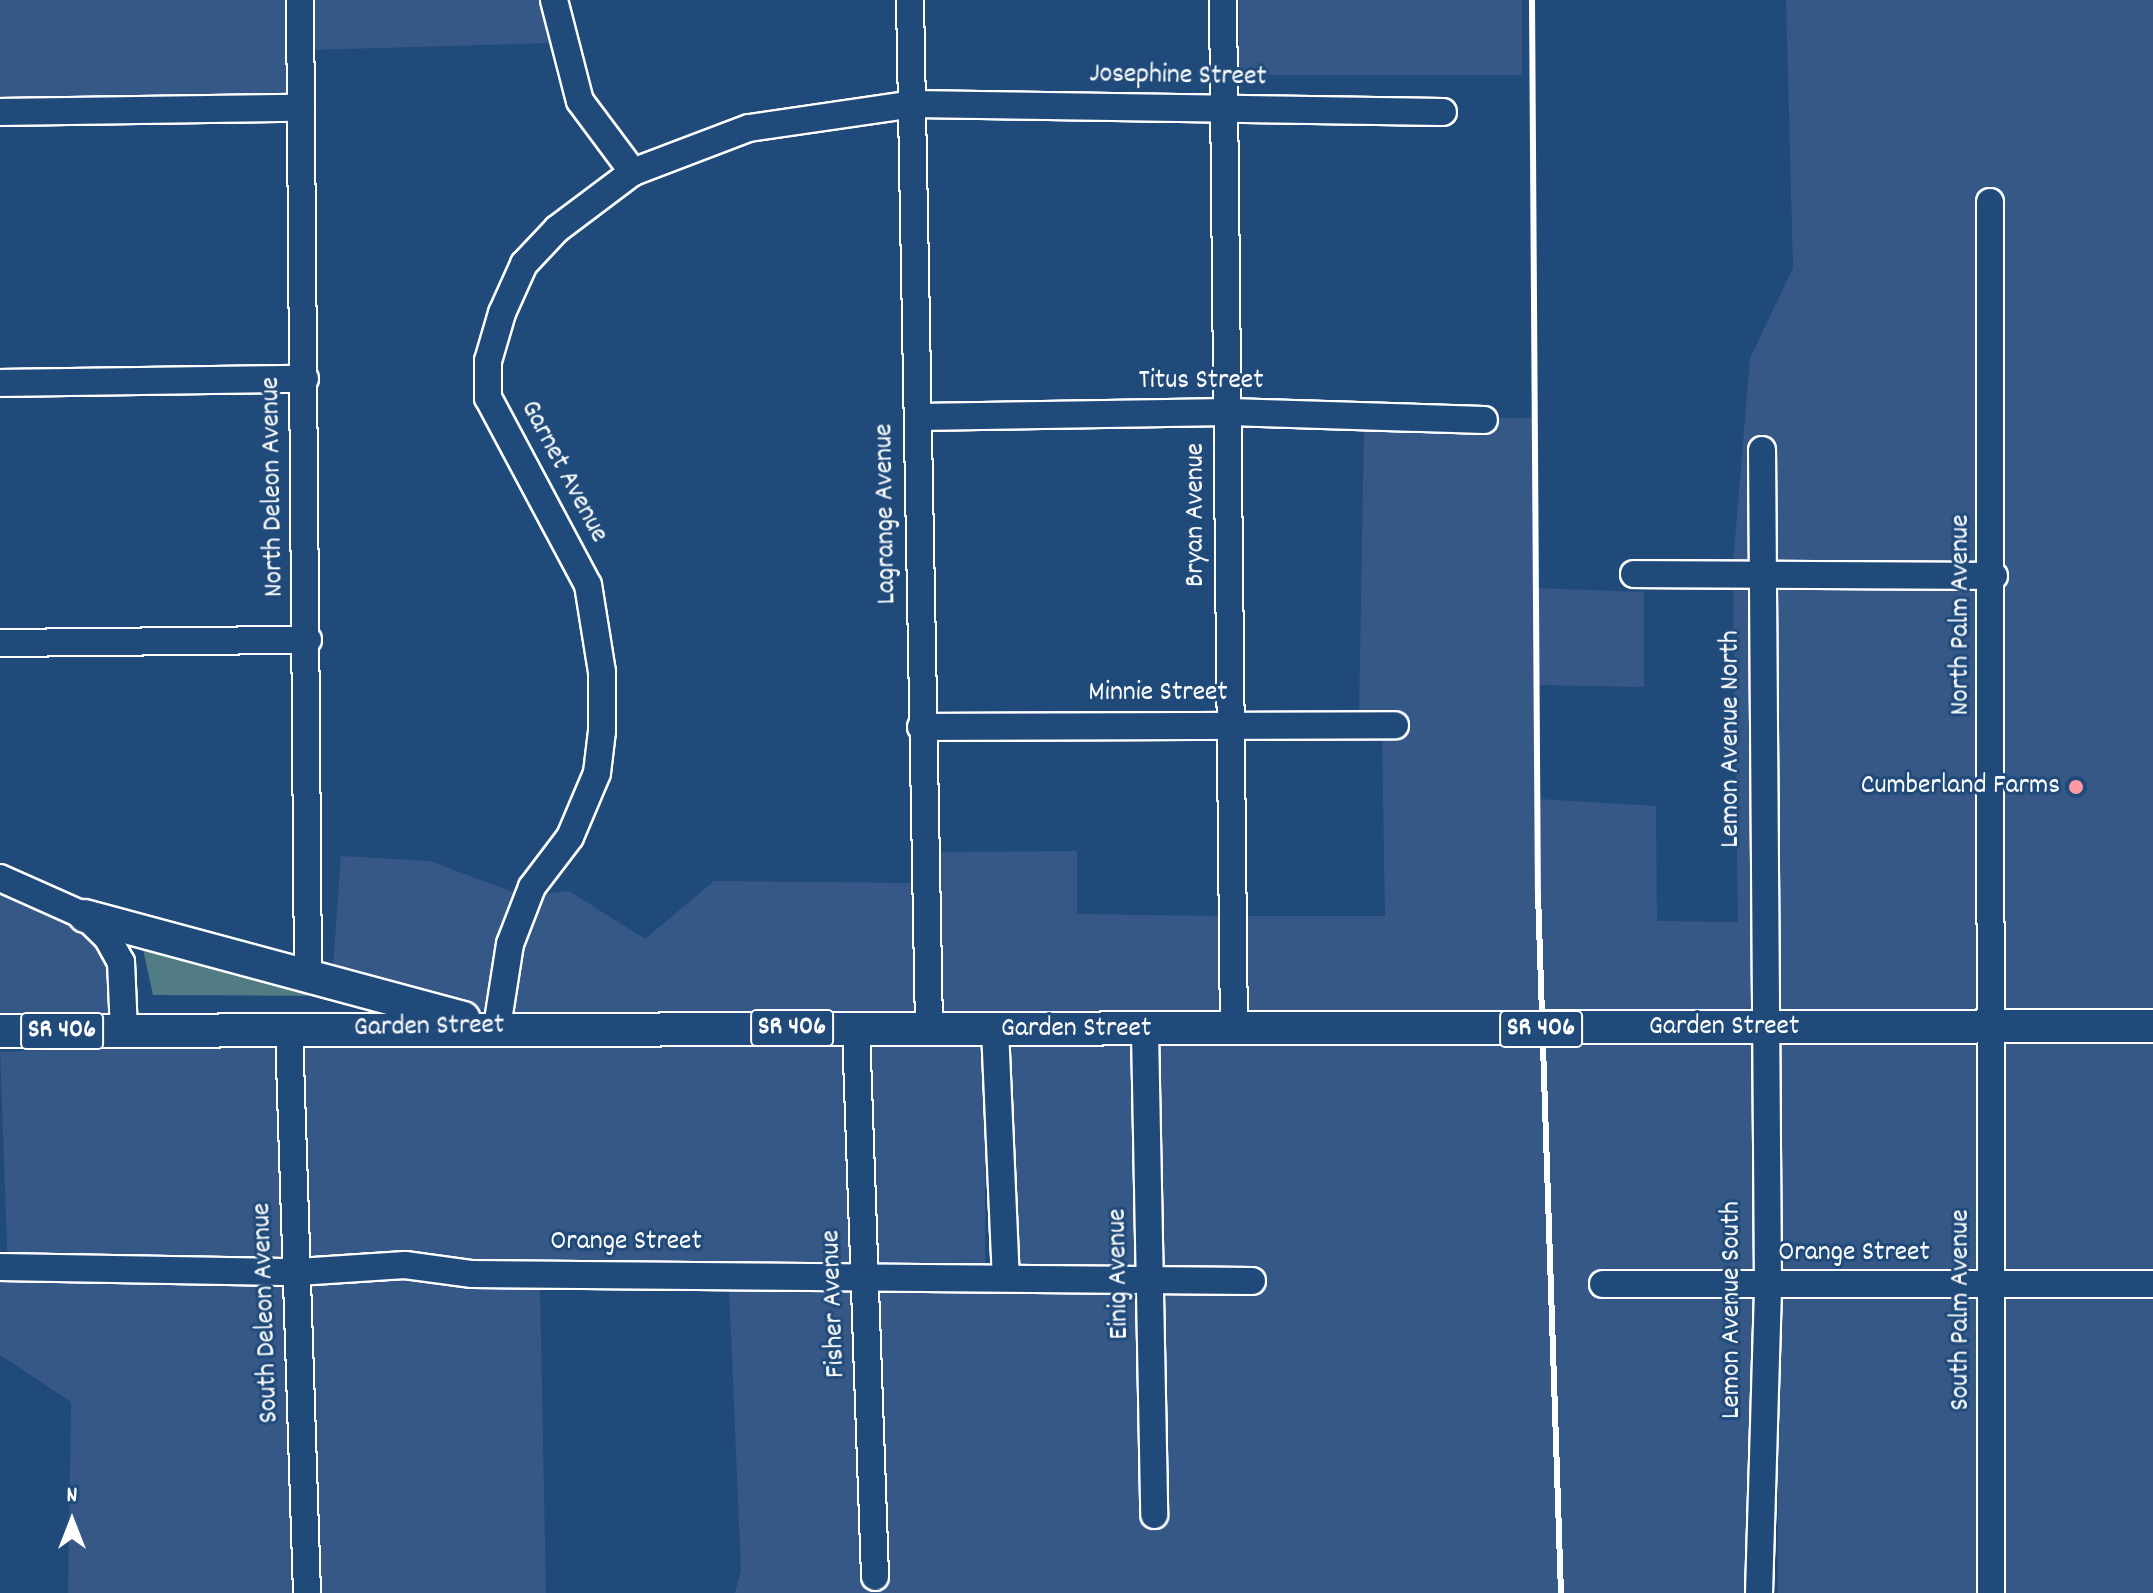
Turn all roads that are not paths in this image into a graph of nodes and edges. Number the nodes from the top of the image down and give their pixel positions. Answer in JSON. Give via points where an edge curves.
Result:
{"nodes":[{"id":1,"x":300,"y":0,"type":"edge"},
{"id":2,"x":554,"y":0,"type":"edge"},
{"id":3,"x":910,"y":0,"type":"edge"},
{"id":4,"x":1223,"y":0,"type":"edge"},
{"id":5,"x":913,"y":104,"type":"junction"},
{"id":6,"x":301,"y":108,"type":"junction"},
{"id":7,"x":1223,"y":110,"type":"junction"},
{"id":8,"x":0,"y":112,"type":"edge"},
{"id":9,"x":1443,"y":112,"type":"dead end"},
{"id":10,"x":633,"y":172,"type":"junction"},
{"id":11,"x":1990,"y":202,"type":"dead end"},
{"id":12,"x":305,"y":379,"type":"junction"},
{"id":13,"x":0,"y":383,"type":"edge"},
{"id":14,"x":1229,"y":412,"type":"junction"},
{"id":15,"x":918,"y":417,"type":"junction"},
{"id":16,"x":1484,"y":420,"type":"dead end"},
{"id":17,"x":1762,"y":450,"type":"dead end"},
{"id":18,"x":1634,"y":574,"type":"dead end"},
{"id":19,"x":1764,"y":575,"type":"junction"},
{"id":20,"x":1994,"y":576,"type":"junction"},
{"id":21,"x":308,"y":640,"type":"junction"},
{"id":22,"x":0,"y":643,"type":"edge"},
{"id":23,"x":1229,"y":725,"type":"junction"},
{"id":24,"x":1395,"y":725,"type":"dead end"},
{"id":25,"x":921,"y":727,"type":"junction"},
{"id":26,"x":0,"y":878,"type":"edge"},
{"id":27,"x":85,"y":916,"type":"junction"},
{"id":28,"x":308,"y":973,"type":"junction"},
{"id":29,"x":2153,"y":1026,"type":"edge"},
{"id":30,"x":497,"y":1027,"type":"junction"},
{"id":31,"x":929,"y":1028,"type":"junction"},
{"id":32,"x":1763,"y":1028,"type":"junction"},
{"id":33,"x":1994,"y":1028,"type":"junction"},
{"id":34,"x":856,"y":1029,"type":"junction"},
{"id":35,"x":995,"y":1029,"type":"junction"},
{"id":36,"x":1234,"y":1029,"type":"junction"},
{"id":37,"x":289,"y":1030,"type":"junction"},
{"id":38,"x":0,"y":1031,"type":"edge"},
{"id":39,"x":124,"y":1031,"type":"junction"},
{"id":40,"x":1145,"y":1031,"type":"junction"},
{"id":41,"x":0,"y":1267,"type":"edge"},
{"id":42,"x":298,"y":1272,"type":"junction"},
{"id":43,"x":866,"y":1276,"type":"junction"},
{"id":44,"x":1006,"y":1278,"type":"junction"},
{"id":45,"x":1154,"y":1281,"type":"junction"},
{"id":46,"x":1252,"y":1281,"type":"dead end"},
{"id":47,"x":1603,"y":1284,"type":"dead end"},
{"id":48,"x":2153,"y":1284,"type":"edge"},
{"id":49,"x":1768,"y":1285,"type":"junction"},
{"id":50,"x":1994,"y":1286,"type":"junction"},
{"id":51,"x":1154,"y":1515,"type":"dead end"},
{"id":52,"x":875,"y":1577,"type":"dead end"},
{"id":53,"x":307,"y":1593,"type":"edge"},
{"id":54,"x":1759,"y":1593,"type":"edge"},
{"id":55,"x":1991,"y":1593,"type":"edge"}],
"edges":[{"from":1,"to":6,"type":"street","name":"North Deleon Avenue"},
{"from":2,"to":10,"type":"street","via":[[580,101]]},
{"from":3,"to":5,"type":"street","name":"Lagrange Avenue"},
{"from":4,"to":7,"type":"street","name":"Bryan Avenue"},
{"from":5,"to":7,"type":"street","name":"Josephine Street"},
{"from":5,"to":10,"type":"street","name":"Garnet Avenue","via":[[749,128]]},
{"from":5,"to":15,"type":"street","name":"Lagrange Avenue"},
{"from":6,"to":8,"type":"street"},
{"from":6,"to":12,"type":"street","name":"North Deleon Avenue"},
{"from":7,"to":9,"type":"street","name":"Josephine Street"},
{"from":7,"to":14,"type":"street","name":"Bryan Avenue"},
{"from":10,"to":30,"type":"street","name":"Garnet Avenue","via":[[557,229],[524,264],[488,361],[488,398],[588,585],[602,672],[597,773],[570,837],[532,887],[510,944]]},
{"from":11,"to":20,"type":"street","name":"North Palm Avenue"},
{"from":12,"to":13,"type":"street"},
{"from":12,"to":21,"type":"street","name":"North Deleon Avenue"},
{"from":14,"to":15,"type":"street","name":"Titus Street"},
{"from":14,"to":16,"type":"street","name":"Titus Street"},
{"from":14,"to":23,"type":"street","name":"Bryan Avenue"},
{"from":15,"to":25,"type":"street","name":"Lagrange Avenue"},
{"from":17,"to":19,"type":"street","name":"Lemon Avenue North"},
{"from":18,"to":19,"type":"street"},
{"from":19,"to":20,"type":"street"},
{"from":19,"to":32,"type":"street","name":"Lemon Avenue North"},
{"from":20,"to":33,"type":"street","name":"North Palm Avenue"},
{"from":21,"to":22,"type":"street"},
{"from":21,"to":28,"type":"street","name":"North Deleon Avenue"},
{"from":23,"to":24,"type":"street","name":"Minnie Street"},
{"from":23,"to":25,"type":"street","name":"Minnie Street"},
{"from":23,"to":36,"type":"street","name":"Bryan Avenue"},
{"from":25,"to":31,"type":"street","name":"Lagrange Avenue"},
{"from":26,"to":27,"type":"street"},
{"from":27,"to":28,"type":"main road"},
{"from":27,"to":39,"type":"street","via":[[121,962]]},
{"from":28,"to":30,"type":"main road"},
{"from":29,"to":33,"type":"main road","name":"Garden Street","number":"SR 406"},
{"from":30,"to":34,"type":"main road","name":"Garden Street","number":"SR 406"},
{"from":30,"to":37,"type":"main road","name":"Garden Street","number":"SR 406"},
{"from":31,"to":34,"type":"main road","name":"Garden Street","number":"SR 406"},
{"from":31,"to":35,"type":"main road","name":"Garden Street","number":"SR 406"},
{"from":32,"to":33,"type":"main road","name":"Garden Street","number":"SR 406"},
{"from":32,"to":36,"type":"main road","name":"Garden Street","number":"SR 406"},
{"from":32,"to":49,"type":"street","name":"Lemon Avenue South"},
{"from":33,"to":50,"type":"street","name":"South Palm Avenue"},
{"from":34,"to":43,"type":"street","name":"Fisher Avenue"},
{"from":35,"to":40,"type":"main road","name":"Garden Street","number":"SR 406"},
{"from":35,"to":44,"type":"street"},
{"from":36,"to":40,"type":"main road","name":"Garden Street","number":"SR 406"},
{"from":37,"to":39,"type":"main road","name":"Garden Street","number":"SR 406"},
{"from":37,"to":42,"type":"street","name":"South Deleon Avenue"},
{"from":38,"to":39,"type":"main road","name":"Garden Street","number":"SR 406"},
{"from":40,"to":45,"type":"street","name":"Einig Avenue"},
{"from":41,"to":42,"type":"street","name":"Orange Street"},
{"from":42,"to":43,"type":"street","name":"Orange Street","via":[[405,1265],[472,1274]]},
{"from":42,"to":53,"type":"street","name":"South Deleon Avenue"},
{"from":43,"to":44,"type":"street","name":"Orange Street"},
{"from":43,"to":52,"type":"street","name":"Fisher Avenue"},
{"from":44,"to":45,"type":"street","name":"Orange Street"},
{"from":45,"to":46,"type":"street","name":"Orange Street"},
{"from":45,"to":51,"type":"street","name":"Einig Avenue"},
{"from":47,"to":49,"type":"street","name":"Orange Street"},
{"from":48,"to":50,"type":"street","name":"Orange Street"},
{"from":49,"to":50,"type":"street","name":"Orange Street"},
{"from":49,"to":54,"type":"street","name":"Lemon Avenue South"},
{"from":50,"to":55,"type":"street","name":"South Palm Avenue"}]}
